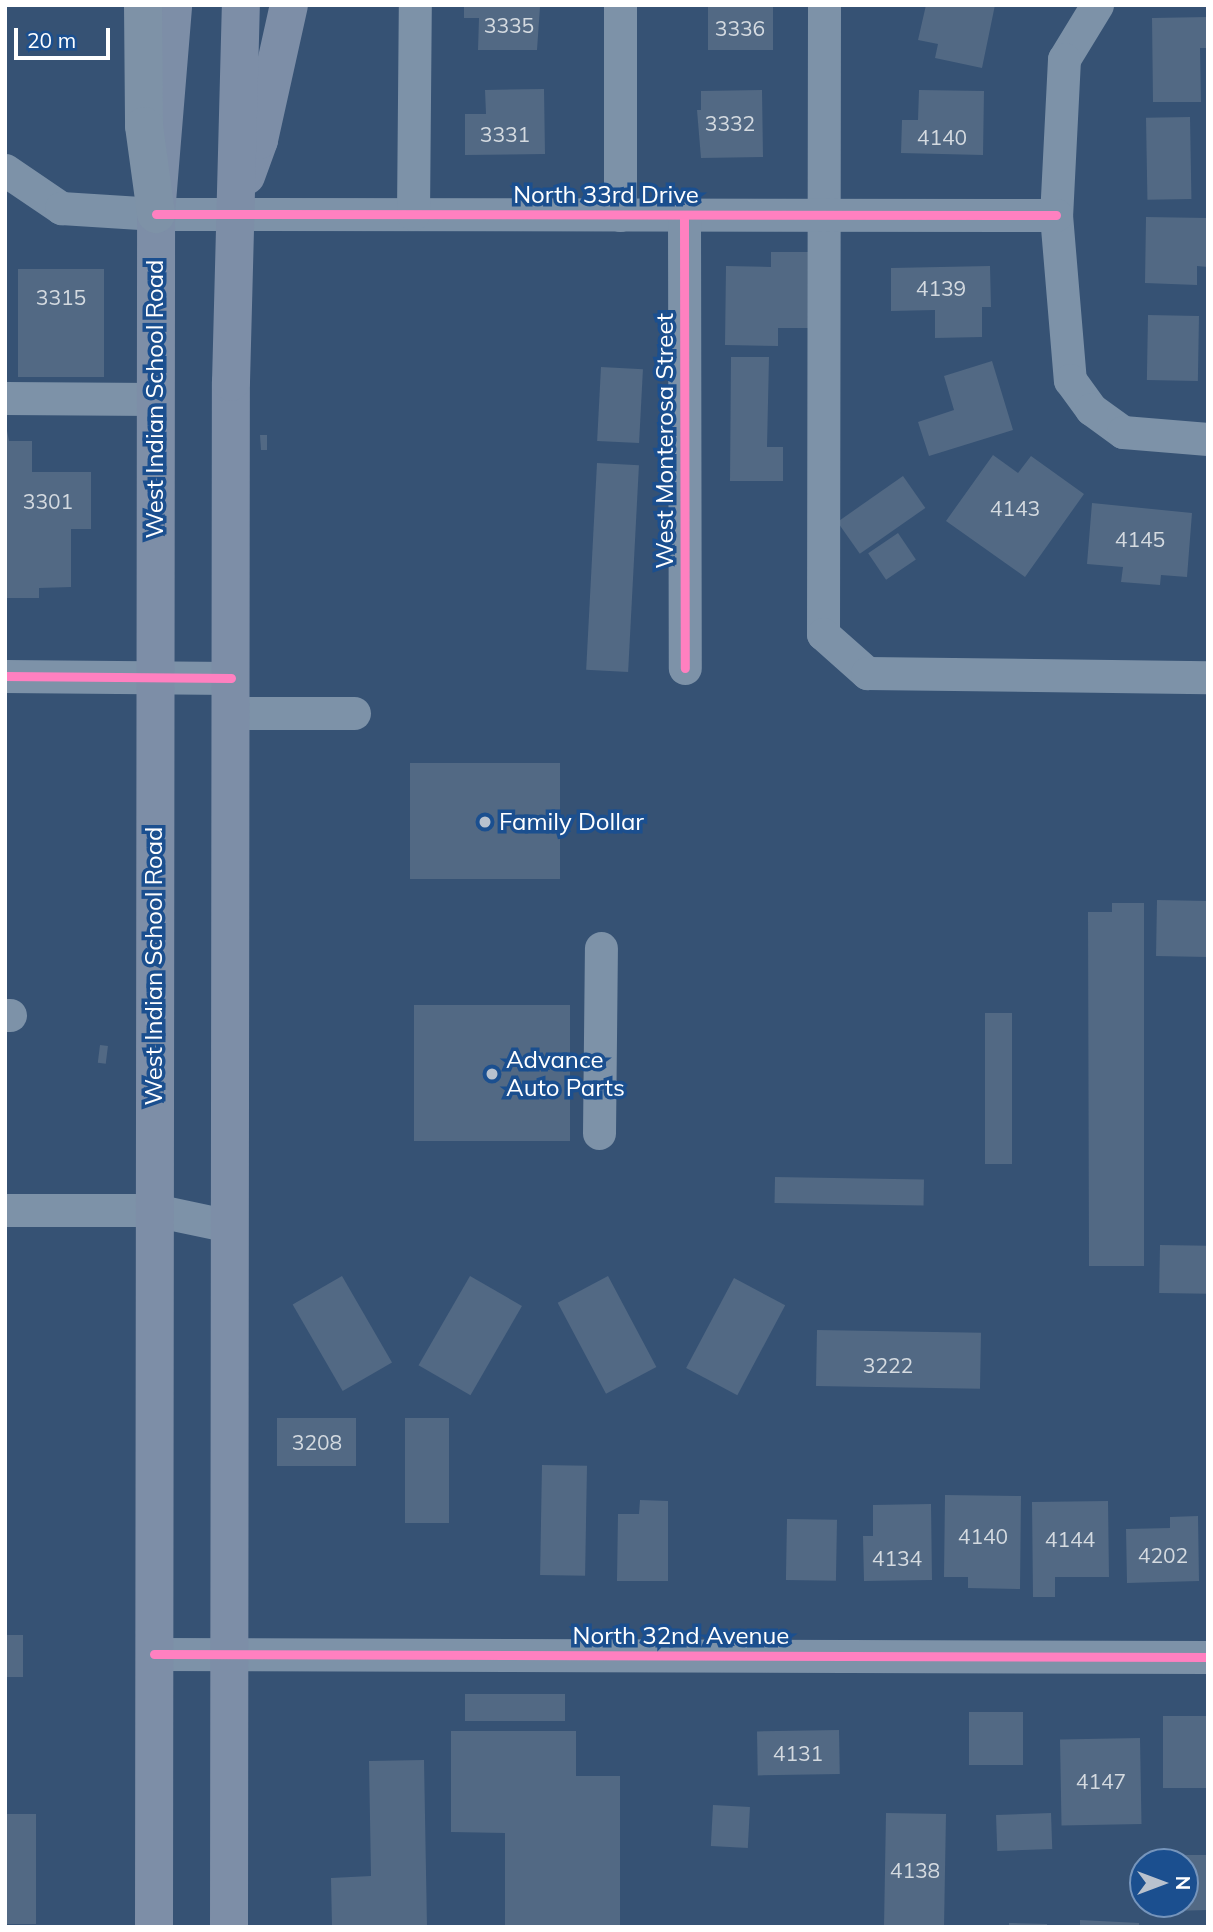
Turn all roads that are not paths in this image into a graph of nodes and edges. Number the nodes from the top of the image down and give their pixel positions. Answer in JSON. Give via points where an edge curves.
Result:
{"nodes":[{"id":1,"x":143,"y":5,"type":"edge"},
{"id":2,"x":173,"y":5,"type":"edge"},
{"id":3,"x":241,"y":5,"type":"edge"},
{"id":4,"x":289,"y":5,"type":"edge"},
{"id":5,"x":415,"y":5,"type":"edge"},
{"id":6,"x":620,"y":5,"type":"edge"},
{"id":7,"x":824,"y":5,"type":"edge"},
{"id":8,"x":1097,"y":5,"type":"edge"},
{"id":9,"x":5,"y":170,"type":"edge"},
{"id":10,"x":156,"y":214,"type":"junction"},
{"id":11,"x":232,"y":214,"type":"junction"},
{"id":12,"x":413,"y":214,"type":"junction"},
{"id":13,"x":620,"y":215,"type":"junction"},
{"id":14,"x":684,"y":215,"type":"junction"},
{"id":15,"x":823,"y":215,"type":"junction"},
{"id":16,"x":1056,"y":215,"type":"junction"},
{"id":17,"x":5,"y":398,"type":"edge"},
{"id":18,"x":155,"y":399,"type":"junction"},
{"id":19,"x":1208,"y":439,"type":"edge"},
{"id":20,"x":685,"y":668,"type":"dead end"},
{"id":21,"x":5,"y":676,"type":"edge"},
{"id":22,"x":154,"y":677,"type":"junction"},
{"id":23,"x":1208,"y":677,"type":"edge"},
{"id":24,"x":231,"y":695,"type":"junction"},
{"id":25,"x":354,"y":713,"type":"dead end"},
{"id":26,"x":601,"y":948,"type":"dead end"},
{"id":27,"x":599,"y":1133,"type":"dead end"},
{"id":28,"x":5,"y":1210,"type":"edge"},
{"id":29,"x":154,"y":1210,"type":"junction"},
{"id":30,"x":230,"y":1226,"type":"junction"},
{"id":31,"x":154,"y":1654,"type":"junction"},
{"id":32,"x":228,"y":1656,"type":"junction"},
{"id":33,"x":1208,"y":1657,"type":"edge"},
{"id":34,"x":154,"y":1927,"type":"edge"},
{"id":35,"x":229,"y":1927,"type":"edge"}],
"edges":[{"from":1,"to":10,"type":"highway","via":[[144,126]]},
{"from":2,"to":10,"type":"main road","name":"West Indian School Road"},
{"from":3,"to":11,"type":"main road"},
{"from":4,"to":11,"type":"main road","via":[[258,140]]},
{"from":5,"to":12,"type":"street"},
{"from":6,"to":13,"type":"street"},
{"from":7,"to":15,"type":"street"},
{"from":8,"to":16,"type":"street","via":[[1064,58]]},
{"from":9,"to":10,"type":"street","name":"North 33rd Drive","via":[[61,208]]},
{"from":10,"to":11,"type":"street","name":"North 33rd Drive"},
{"from":10,"to":18,"type":"main road","name":"West Indian School Road"},
{"from":11,"to":12,"type":"street","name":"North 33rd Drive"},
{"from":11,"to":24,"type":"main road"},
{"from":12,"to":13,"type":"street","name":"North 33rd Drive"},
{"from":13,"to":14,"type":"street","name":"North 33rd Drive"},
{"from":14,"to":15,"type":"street","name":"North 33rd Drive"},
{"from":14,"to":20,"type":"street","name":"West Monterosa Street"},
{"from":15,"to":16,"type":"street","name":"North 33rd Drive"},
{"from":15,"to":23,"type":"street","via":[[823,634],[867,673]]},
{"from":16,"to":19,"type":"street","via":[[1070,380],[1091,410],[1123,432]]},
{"from":17,"to":18,"type":"street"},
{"from":18,"to":22,"type":"main road","name":"West Indian School Road"},
{"from":21,"to":22,"type":"street"},
{"from":22,"to":24,"type":"street"},
{"from":22,"to":29,"type":"main road","name":"West Indian School Road"},
{"from":24,"to":25,"type":"street"},
{"from":24,"to":30,"type":"main road"},
{"from":26,"to":27,"type":"street"},
{"from":28,"to":29,"type":"street"},
{"from":29,"to":30,"type":"street"},
{"from":29,"to":31,"type":"main road","name":"West Indian School Road"},
{"from":30,"to":32,"type":"main road"},
{"from":31,"to":32,"type":"street","name":"North 32nd Avenue"},
{"from":31,"to":34,"type":"main road","name":"West Indian School Road"},
{"from":32,"to":33,"type":"street","name":"North 32nd Avenue"},
{"from":32,"to":35,"type":"main road"}]}
